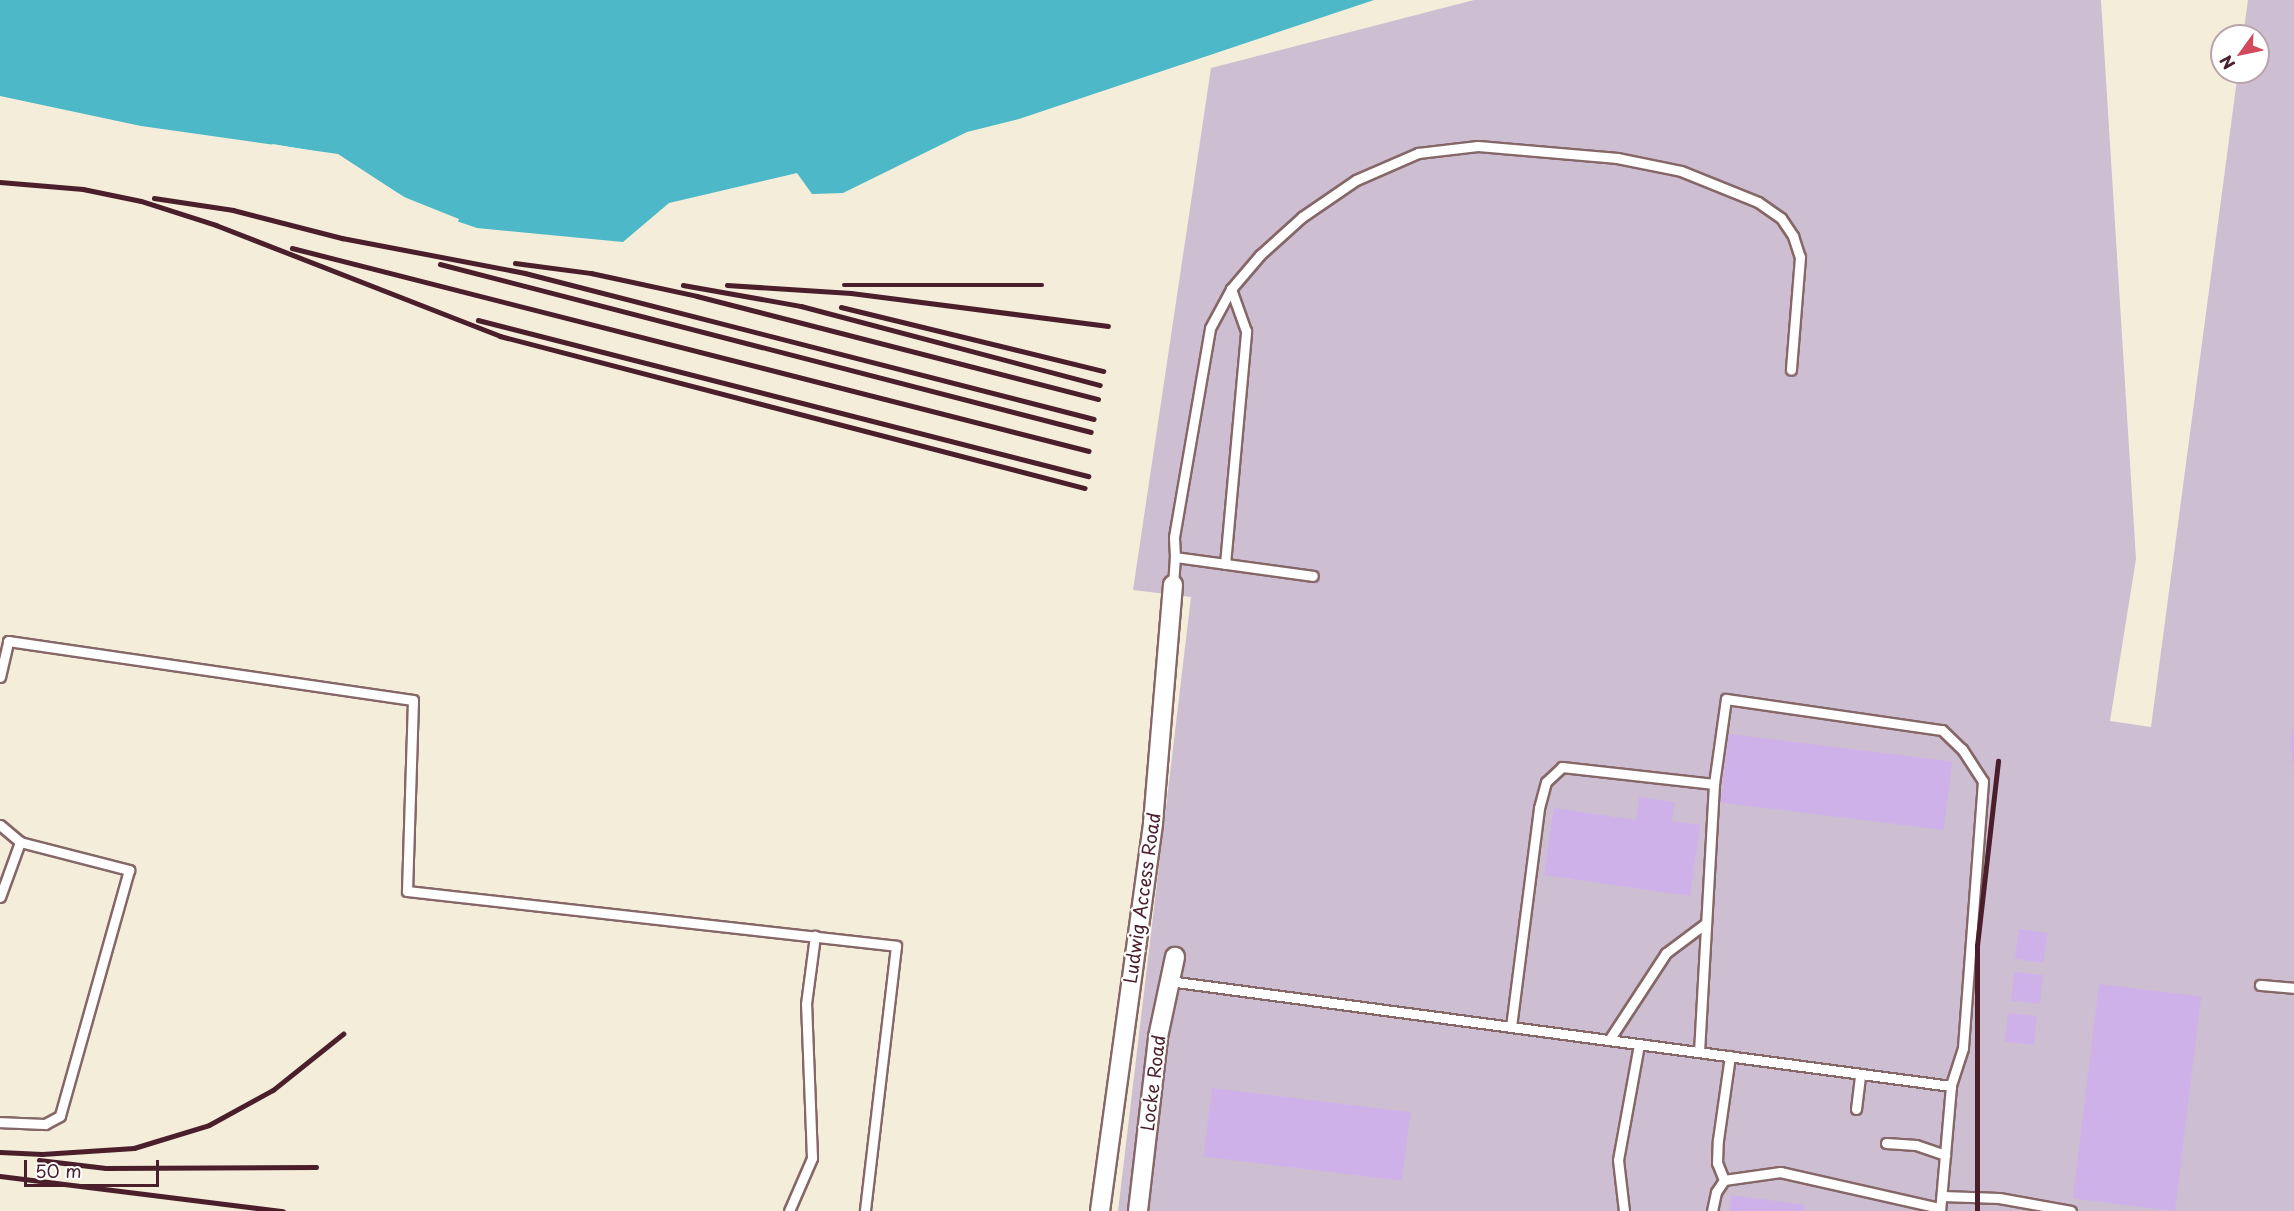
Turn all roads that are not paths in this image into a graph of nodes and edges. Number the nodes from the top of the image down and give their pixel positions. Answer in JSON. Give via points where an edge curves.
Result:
{"nodes":[{"id":1,"x":1231,"y":289,"type":"junction"},
{"id":2,"x":1791,"y":370,"type":"dead end"},
{"id":3,"x":1175,"y":556,"type":"junction"},
{"id":4,"x":1225,"y":564,"type":"junction"},
{"id":5,"x":1313,"y":576,"type":"dead end"},
{"id":6,"x":1173,"y":585,"type":"joint"},
{"id":7,"x":0,"y":677,"type":"edge"},
{"id":8,"x":1714,"y":784,"type":"junction"},
{"id":9,"x":0,"y":825,"type":"edge"},
{"id":10,"x":20,"y":842,"type":"junction"},
{"id":11,"x":0,"y":897,"type":"edge"},
{"id":12,"x":1706,"y":923,"type":"junction"},
{"id":13,"x":815,"y":936,"type":"junction"},
{"id":14,"x":1174,"y":957,"type":"dead end"},
{"id":15,"x":1169,"y":981,"type":"junction"},
{"id":16,"x":2260,"y":985,"type":"dead end"},
{"id":17,"x":2294,"y":988,"type":"edge"},
{"id":18,"x":1511,"y":1027,"type":"junction"},
{"id":19,"x":1609,"y":1040,"type":"junction"},
{"id":20,"x":1639,"y":1044,"type":"junction"},
{"id":21,"x":1699,"y":1052,"type":"junction"},
{"id":22,"x":1730,"y":1056,"type":"junction"},
{"id":23,"x":1860,"y":1074,"type":"junction"},
{"id":24,"x":1951,"y":1086,"type":"junction"},
{"id":25,"x":1856,"y":1109,"type":"dead end"},
{"id":26,"x":0,"y":1122,"type":"edge"},
{"id":27,"x":1886,"y":1143,"type":"dead end"},
{"id":28,"x":1945,"y":1155,"type":"junction"},
{"id":29,"x":1724,"y":1180,"type":"junction"},
{"id":30,"x":1942,"y":1196,"type":"junction"},
{"id":31,"x":2042,"y":1208,"type":"edge"},
{"id":32,"x":1940,"y":1209,"type":"edge"},
{"id":33,"x":789,"y":1211,"type":"edge"},
{"id":34,"x":865,"y":1211,"type":"edge"},
{"id":35,"x":1100,"y":1211,"type":"edge"},
{"id":36,"x":1138,"y":1211,"type":"edge"},
{"id":37,"x":1624,"y":1211,"type":"edge"},
{"id":38,"x":1712,"y":1211,"type":"edge"},
{"id":39,"x":2071,"y":1211,"type":"edge"}],
"edges":[{"from":1,"to":2,"type":"lane","via":[[1260,255],[1302,217],[1356,180],[1419,153],[1478,146],[1617,158],[1681,171],[1758,202],[1781,218],[1800,257]]},
{"from":1,"to":3,"type":"lane","via":[[1210,328],[1174,537]]},
{"from":1,"to":4,"type":"lane","via":[[1246,332]]},
{"from":3,"to":4,"type":"lane"},
{"from":3,"to":6,"type":"lane"},
{"from":4,"to":5,"type":"lane"},
{"from":6,"to":35,"type":"street","name":"Ludwig Access Road","via":[[1154,823]]},
{"from":7,"to":13,"type":"lane","via":[[8,641],[413,700],[407,891]]},
{"from":8,"to":12,"type":"lane"},
{"from":8,"to":18,"type":"lane","via":[[1562,767],[1546,782],[1539,808]]},
{"from":8,"to":24,"type":"lane","via":[[1726,699],[1942,730],[1962,749],[1983,781],[1963,1048]]},
{"from":9,"to":10,"type":"lane"},
{"from":10,"to":11,"type":"lane"},
{"from":10,"to":26,"type":"lane","via":[[129,870],[60,1116],[45,1124]]},
{"from":12,"to":19,"type":"lane","via":[[1666,953]]},
{"from":12,"to":21,"type":"lane","via":[[1706,993]]},
{"from":13,"to":33,"type":"lane","via":[[806,1004],[812,1158]]},
{"from":13,"to":34,"type":"lane","via":[[896,946]]},
{"from":14,"to":15,"type":"street","name":"Locke Road"},
{"from":15,"to":18,"type":"lane"},
{"from":15,"to":36,"type":"street","name":"Locke Road","via":[[1158,1037]]},
{"from":16,"to":17,"type":"lane"},
{"from":18,"to":19,"type":"lane"},
{"from":19,"to":20,"type":"lane"},
{"from":20,"to":21,"type":"lane"},
{"from":20,"to":37,"type":"lane","via":[[1618,1160]]},
{"from":21,"to":22,"type":"lane"},
{"from":22,"to":23,"type":"lane"},
{"from":22,"to":29,"type":"lane","via":[[1718,1140],[1717,1164]]},
{"from":23,"to":24,"type":"lane"},
{"from":23,"to":25,"type":"lane"},
{"from":24,"to":28,"type":"lane"},
{"from":27,"to":28,"type":"lane","via":[[1916,1145]]},
{"from":28,"to":30,"type":"lane"},
{"from":29,"to":32,"type":"lane","via":[[1780,1172]]},
{"from":29,"to":38,"type":"lane","via":[[1716,1192]]},
{"from":30,"to":31,"type":"lane","via":[[1999,1198]]},
{"from":30,"to":32,"type":"lane"},
{"from":31,"to":39,"type":"lane"}]}
